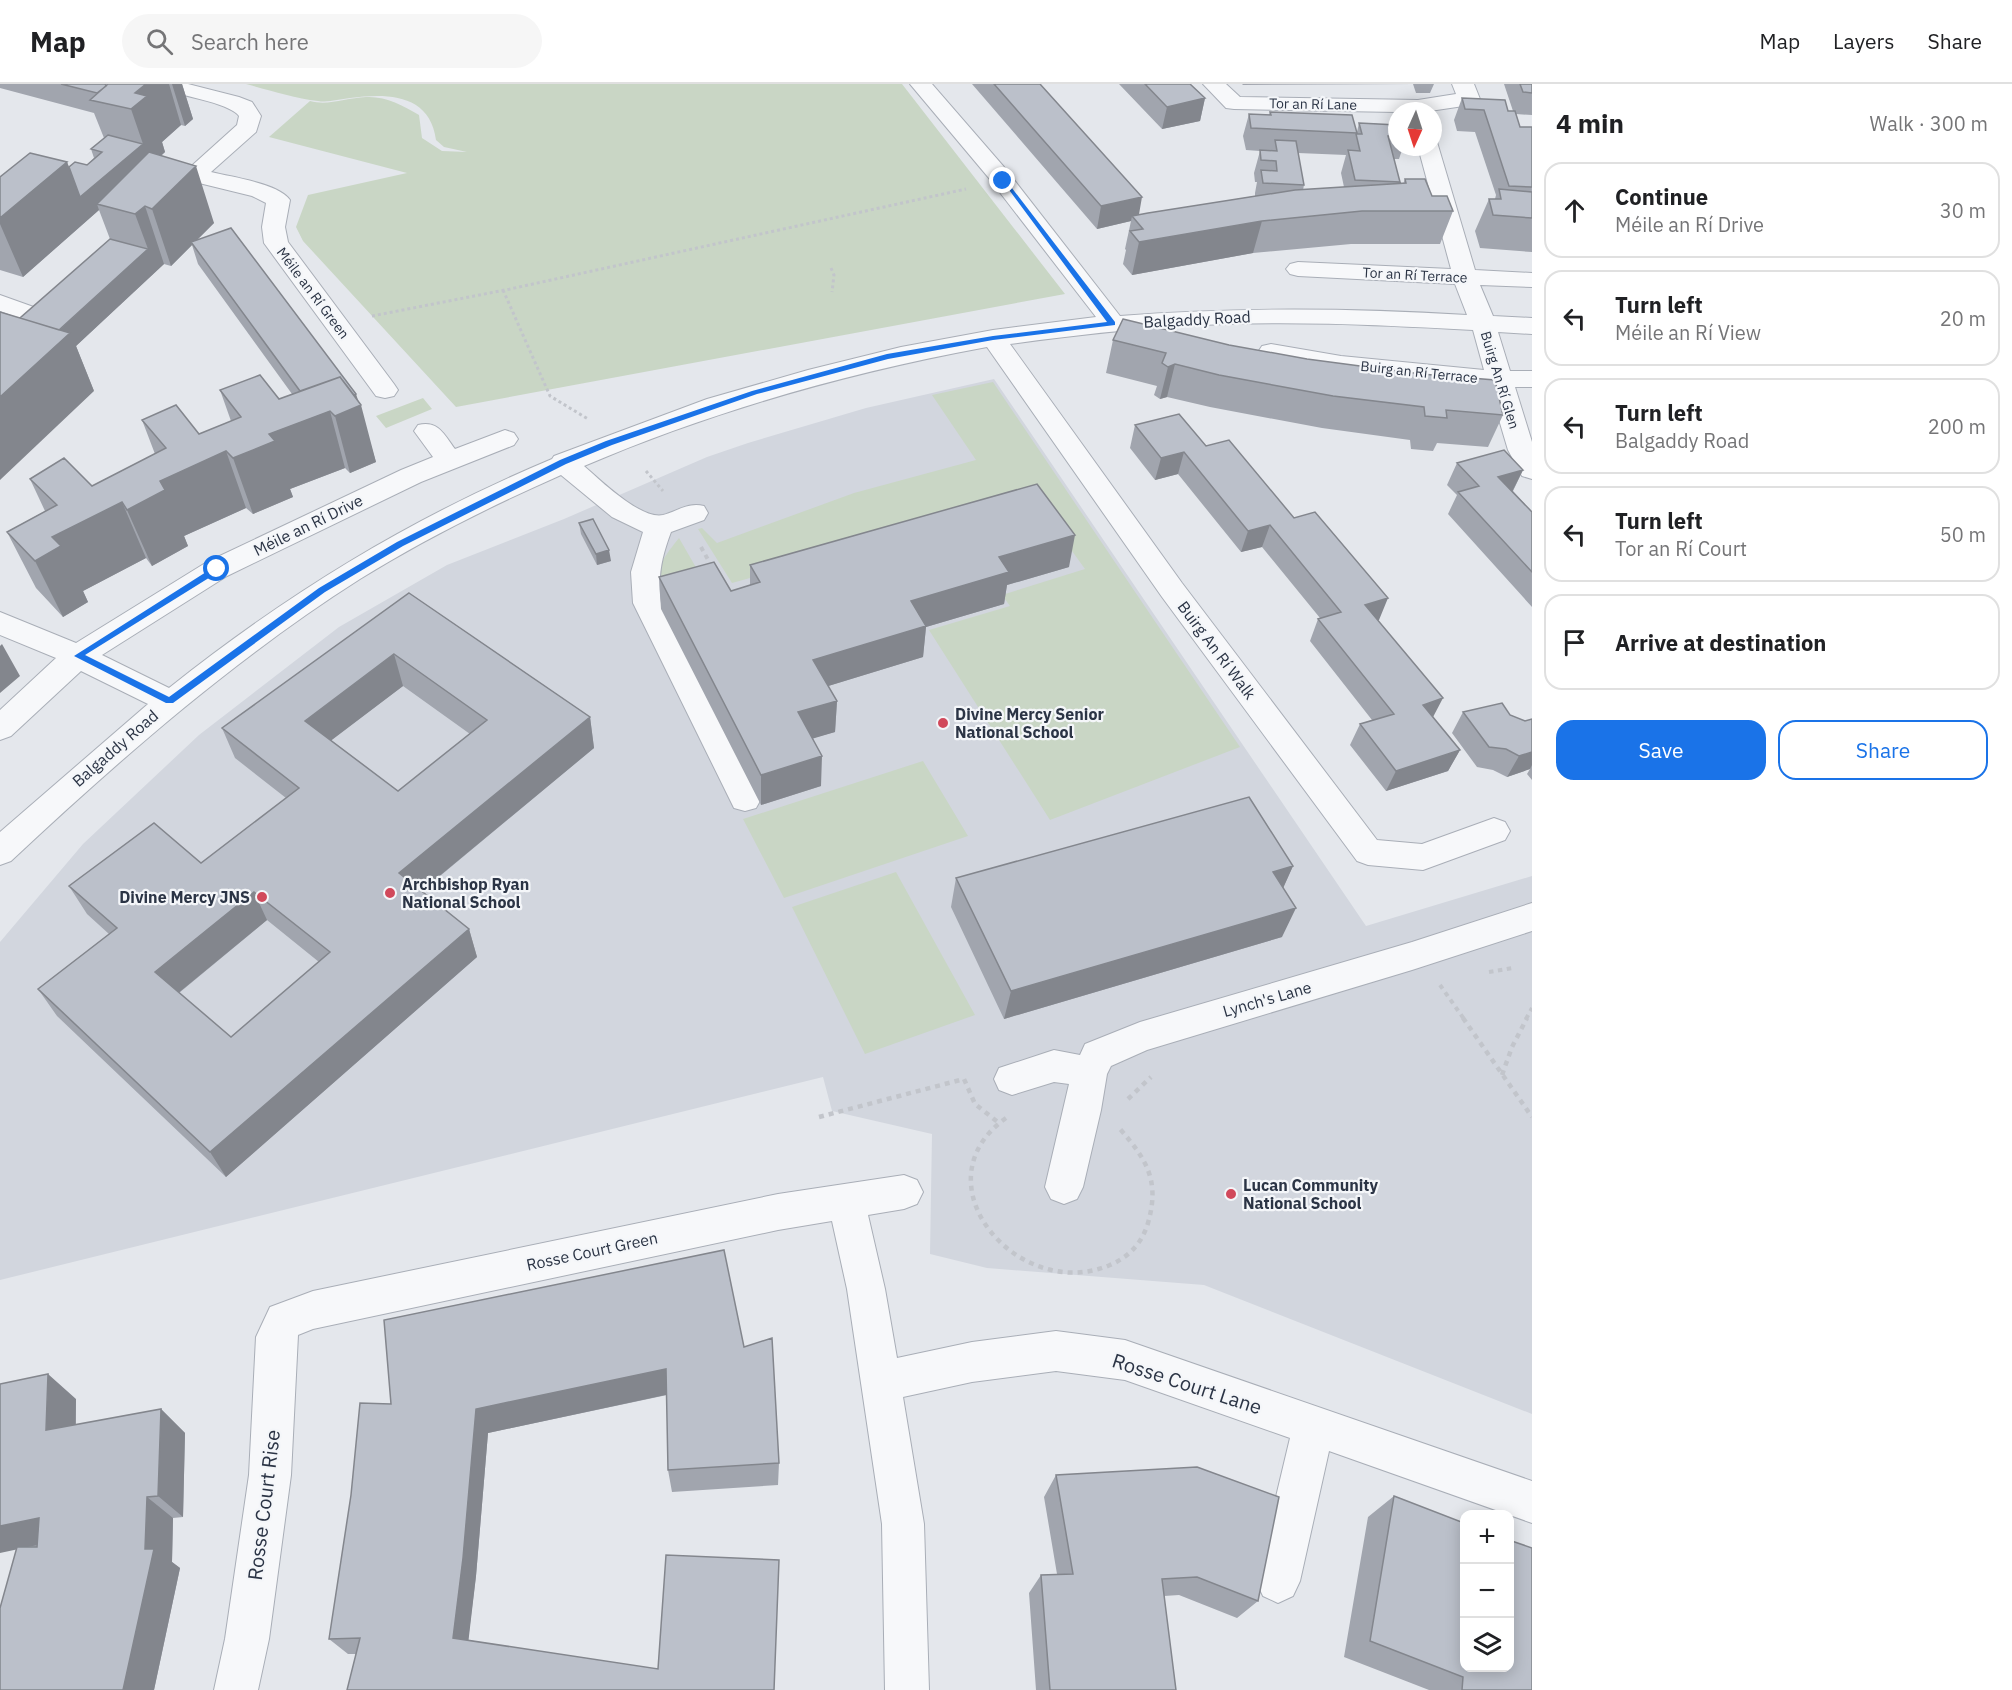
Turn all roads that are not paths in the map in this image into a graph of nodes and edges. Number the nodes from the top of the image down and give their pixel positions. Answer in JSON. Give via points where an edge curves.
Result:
{"nodes":[{"id":1,"x":163,"y":84,"type":"edge"},
{"id":2,"x":921,"y":84,"type":"edge"},
{"id":3,"x":1214,"y":84,"type":"edge"},
{"id":4,"x":1463,"y":84,"type":"edge"},
{"id":5,"x":1442,"y":104,"type":"edge"},
{"id":6,"x":1388,"y":108,"type":"edge"},
{"id":7,"x":1431,"y":156,"type":"edge"},
{"id":8,"x":195,"y":175,"type":"junction"},
{"id":9,"x":146,"y":218,"type":"edge"},
{"id":10,"x":1298,"y":270,"type":"dead end"},
{"id":11,"x":1465,"y":277,"type":"junction"},
{"id":12,"x":1532,"y":280,"type":"edge"},
{"id":13,"x":0,"y":302,"type":"edge"},
{"id":14,"x":33,"y":315,"type":"edge"},
{"id":15,"x":1113,"y":323,"type":"junction"},
{"id":16,"x":1483,"y":323,"type":"junction"},
{"id":17,"x":1532,"y":326,"type":"edge"},
{"id":18,"x":993,"y":338,"type":"junction"},
{"id":19,"x":1271,"y":352,"type":"edge"},
{"id":20,"x":1499,"y":379,"type":"junction"},
{"id":21,"x":1532,"y":379,"type":"edge"},
{"id":22,"x":385,"y":390,"type":"dead end"},
{"id":23,"x":427,"y":430,"type":"dead end"},
{"id":24,"x":504,"y":439,"type":"dead end"},
{"id":25,"x":449,"y":459,"type":"junction"},
{"id":26,"x":563,"y":462,"type":"junction"},
{"id":27,"x":1532,"y":470,"type":"edge"},
{"id":28,"x":694,"y":513,"type":"dead end"},
{"id":29,"x":659,"y":525,"type":"junction"},
{"id":30,"x":0,"y":623,"type":"edge"},
{"id":31,"x":78,"y":656,"type":"junction"},
{"id":32,"x":170,"y":701,"type":"junction"},
{"id":33,"x":0,"y":728,"type":"edge"},
{"id":34,"x":745,"y":799,"type":"dead end"},
{"id":35,"x":1494,"y":831,"type":"dead end"},
{"id":36,"x":0,"y":852,"type":"edge"},
{"id":37,"x":1532,"y":918,"type":"edge"},
{"id":38,"x":1089,"y":1072,"type":"junction"},
{"id":39,"x":1012,"y":1079,"type":"dead end"},
{"id":40,"x":1064,"y":1187,"type":"dead end"},
{"id":41,"x":904,"y":1192,"type":"dead end"},
{"id":42,"x":846,"y":1201,"type":"junction"},
{"id":43,"x":284,"y":1321,"type":"joint"},
{"id":44,"x":880,"y":1383,"type":"junction"},
{"id":45,"x":1314,"y":1425,"type":"junction"},
{"id":46,"x":1532,"y":1502,"type":"edge"},
{"id":47,"x":1278,"y":1581,"type":"dead end"},
{"id":48,"x":236,"y":1690,"type":"edge"},
{"id":49,"x":907,"y":1690,"type":"edge"}],
"edges":[{"from":1,"to":8,"type":"street","via":[[231,102],[244,107],[250,116],[248,128]]},
{"from":2,"to":15,"type":"street","via":[[996,172]]},
{"from":3,"to":6,"type":"street","name":"Tor an Rí Lane","via":[[1234,102]]},
{"from":4,"to":5,"type":"street","name":"Tor an Rí Lane","via":[[1469,99]]},
{"from":7,"to":11,"type":"street"},
{"from":8,"to":9,"type":"street"},
{"from":8,"to":22,"type":"street","name":"Méile an Rí Green","via":[[260,191],[278,200],[272,226],[276,243]]},
{"from":10,"to":11,"type":"street","name":"Tor an Rí Terrace"},
{"from":11,"to":12,"type":"street","name":"Tor an Rí Terrace"},
{"from":11,"to":16,"type":"street"},
{"from":13,"to":14,"type":"street"},
{"from":15,"to":16,"type":"street","name":"Balgaddy Road","via":[[1302,316]]},
{"from":15,"to":18,"type":"street","name":"Balgaddy Road"},
{"from":16,"to":17,"type":"street","name":"Balgaddy Road"},
{"from":16,"to":20,"type":"street","name":"Buirg An Rí Glen"},
{"from":18,"to":26,"type":"street","name":"Balgaddy Road","via":[[887,356],[754,392]]},
{"from":18,"to":35,"type":"street","name":"Buirg An Rí Walk","via":[[1172,590],[1368,852],[1424,857]]},
{"from":19,"to":20,"type":"street","name":"Buirg an Rí Terrace","via":[[1318,362]]},
{"from":20,"to":21,"type":"street","name":"Buirg an Rí Terrace"},
{"from":20,"to":27,"type":"street","name":"Buirg An Rí Glen","via":[[1521,450]]},
{"from":23,"to":25,"type":"street"},
{"from":24,"to":25,"type":"street","name":"Méile an Rí Drive"},
{"from":25,"to":31,"type":"street","name":"Méile an Rí Drive","via":[[217,569]]},
{"from":26,"to":29,"type":"street","via":[[604,499],[647,524]]},
{"from":26,"to":32,"type":"street","name":"Balgaddy Road","via":[[400,544],[322,590]]},
{"from":28,"to":29,"type":"street"},
{"from":29,"to":34,"type":"street","via":[[644,572],[647,603]]},
{"from":30,"to":31,"type":"street"},
{"from":31,"to":32,"type":"street"},
{"from":31,"to":33,"type":"street","name":"Méile an Rí Drive"},
{"from":32,"to":36,"type":"street","name":"Balgaddy Road"},
{"from":37,"to":38,"type":"street","name":"Lynch's Lane","via":[[1140,1036],[1098,1055]]},
{"from":38,"to":39,"type":"street","via":[[1054,1065]]},
{"from":38,"to":40,"type":"street","via":[[1097,1114]]},
{"from":41,"to":42,"type":"street","name":"Rosse Court Green"},
{"from":42,"to":43,"type":"street","name":"Rosse Court Green","via":[[313,1310]]},
{"from":42,"to":44,"type":"street","via":[[866,1289]]},
{"from":43,"to":48,"type":"street","name":"Rosse Court Rise","via":[[276,1337],[270,1475]]},
{"from":44,"to":45,"type":"street","name":"Rosse Court Lane","via":[[972,1362],[1056,1351],[1125,1360]]},
{"from":44,"to":49,"type":"street","via":[[903,1524]]},
{"from":45,"to":46,"type":"street","name":"Rosse Court Lane"},
{"from":45,"to":47,"type":"street"}]}
